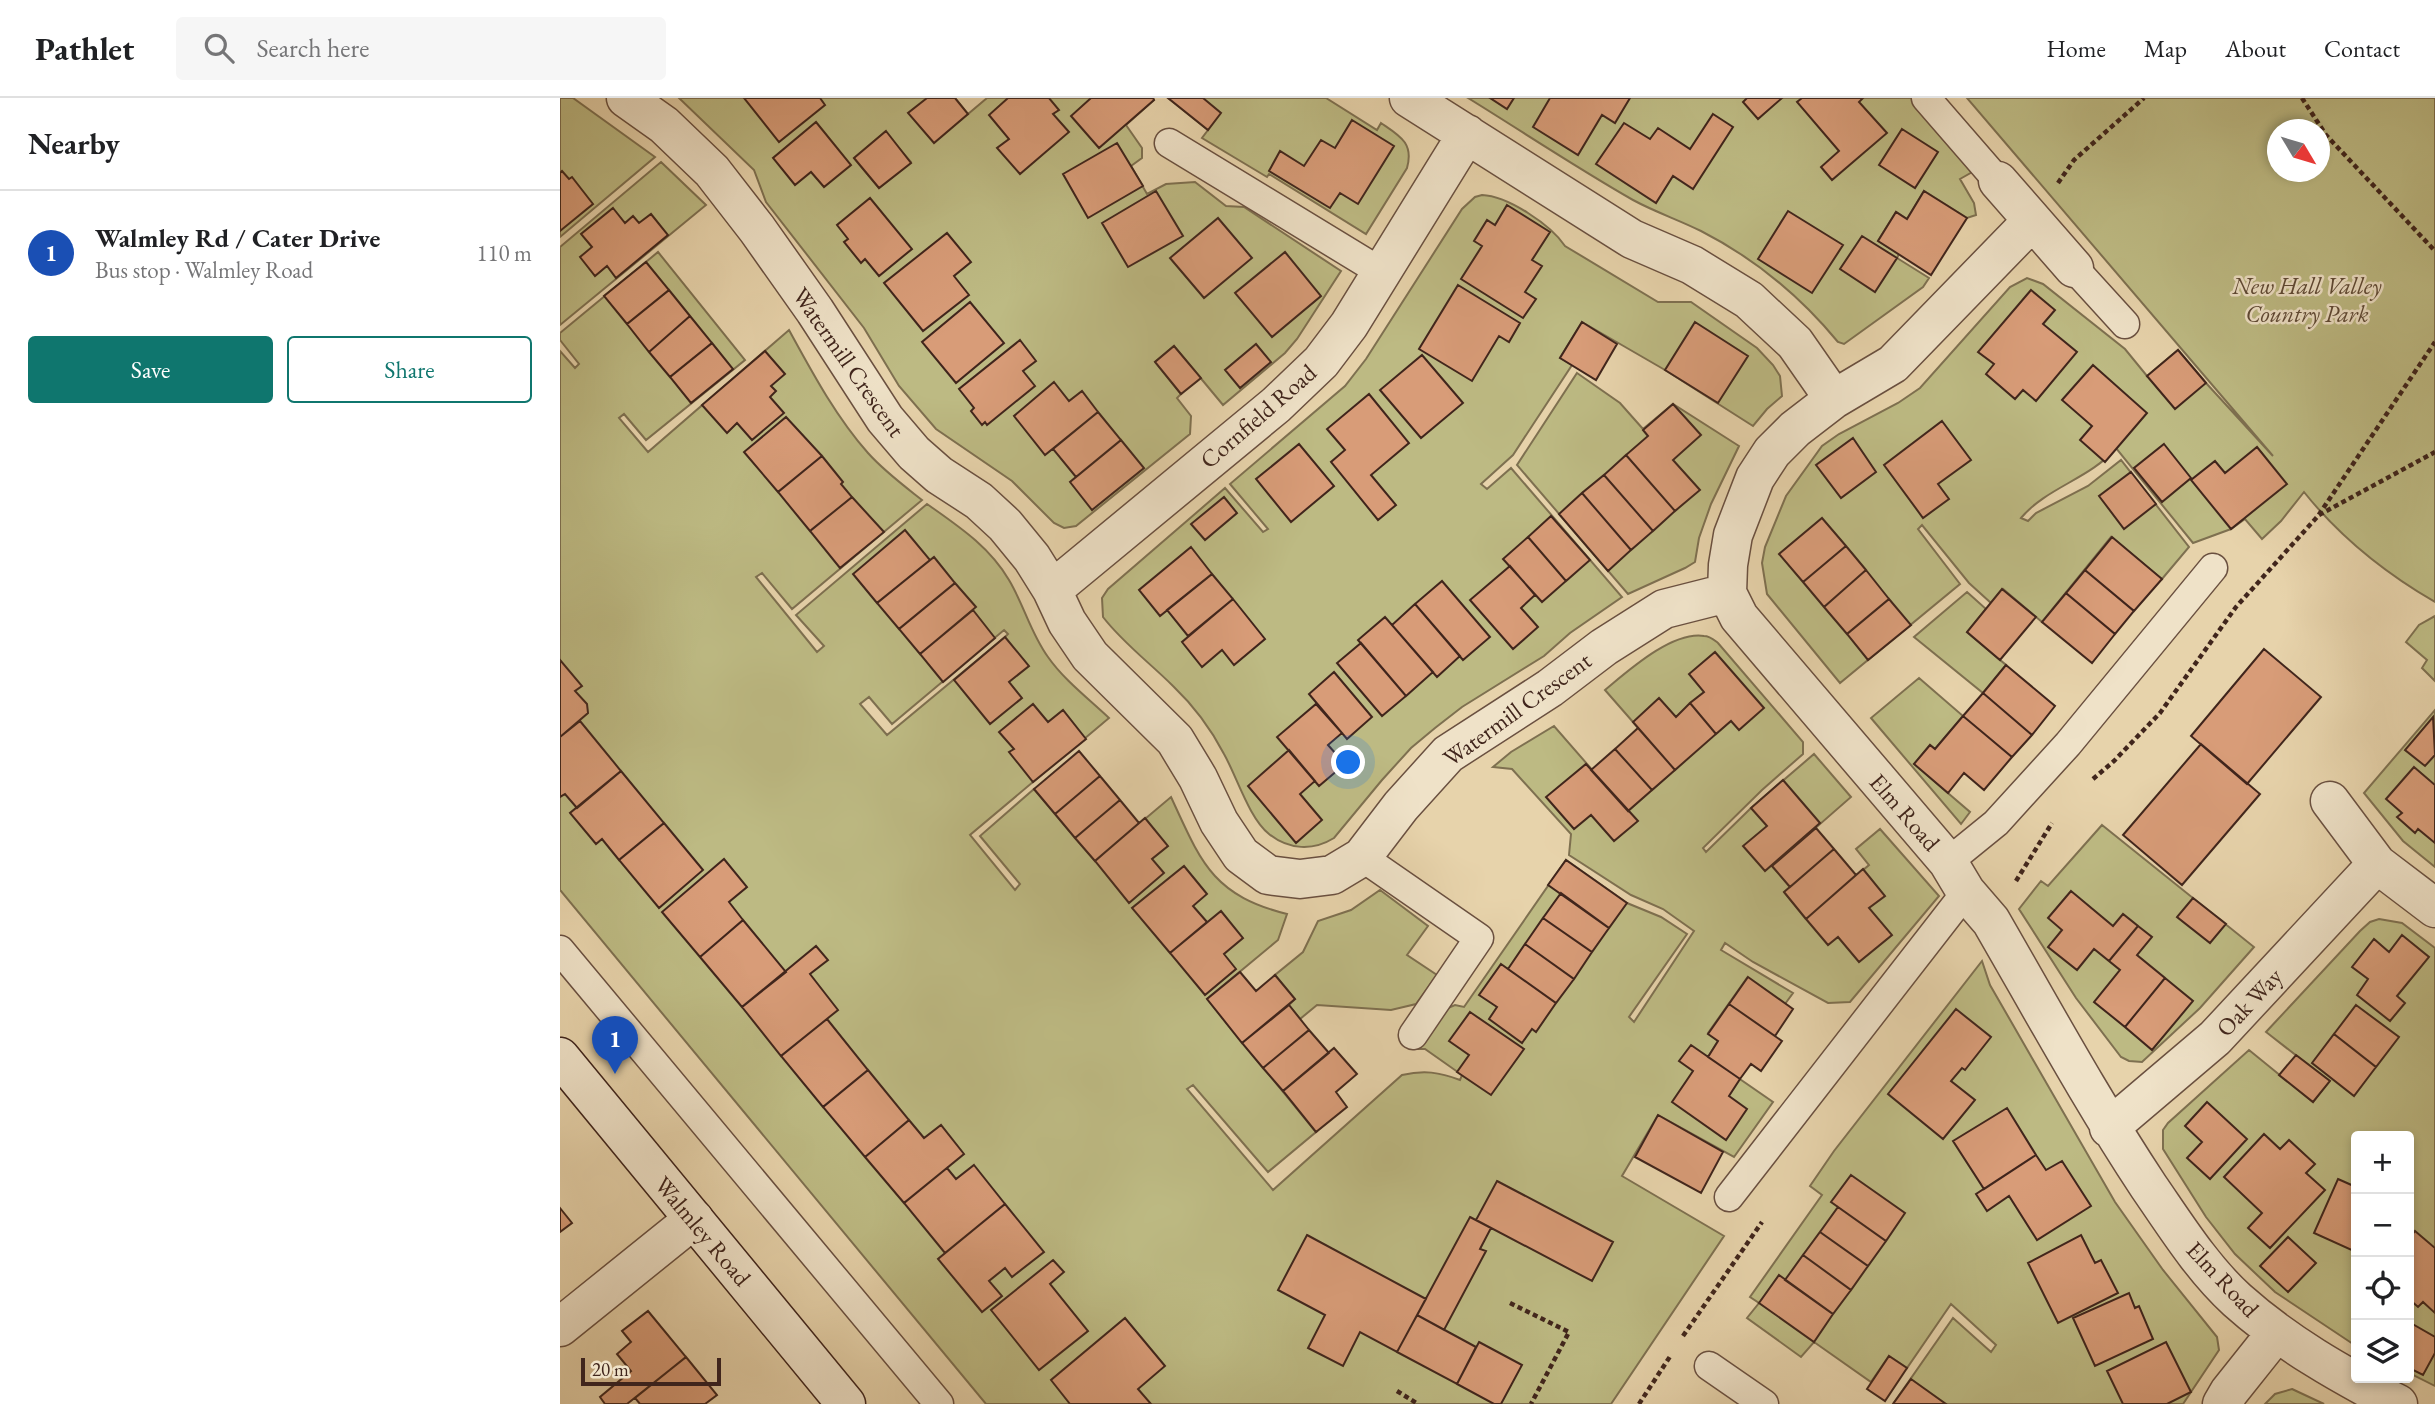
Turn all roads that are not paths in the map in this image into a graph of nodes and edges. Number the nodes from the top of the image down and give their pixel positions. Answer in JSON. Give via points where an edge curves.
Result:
{"nodes":[{"id":1,"x":626,"y":98,"type":"edge"},
{"id":2,"x":1409,"y":98,"type":"edge"},
{"id":3,"x":1926,"y":98,"type":"edge"},
{"id":4,"x":1467,"y":134,"type":"junction"},
{"id":5,"x":1169,"y":143,"type":"dead end"},
{"id":6,"x":1998,"y":181,"type":"joint"},
{"id":7,"x":2032,"y":221,"type":"junction"},
{"id":8,"x":2074,"y":268,"type":"joint"},
{"id":9,"x":1381,"y":272,"type":"junction"},
{"id":10,"x":2125,"y":324,"type":"dead end"},
{"id":11,"x":1834,"y":399,"type":"junction"},
{"id":12,"x":2213,"y":568,"type":"dead end"},
{"id":13,"x":1052,"y":590,"type":"junction"},
{"id":14,"x":1727,"y":593,"type":"junction"},
{"id":15,"x":2330,"y":802,"type":"dead end"},
{"id":16,"x":1362,"y":857,"type":"junction"},
{"id":17,"x":2377,"y":864,"type":"junction"},
{"id":18,"x":1957,"y":877,"type":"junction"},
{"id":19,"x":2435,"y":908,"type":"edge"},
{"id":20,"x":560,"y":950,"type":"edge"},
{"id":21,"x":1413,"y":1035,"type":"dead end"},
{"id":22,"x":560,"y":1057,"type":"edge"},
{"id":23,"x":2109,"y":1128,"type":"junction"},
{"id":24,"x":1729,"y":1197,"type":"dead end"},
{"id":25,"x":694,"y":1219,"type":"junction"},
{"id":26,"x":560,"y":1327,"type":"edge"},
{"id":27,"x":2276,"y":1333,"type":"junction"},
{"id":28,"x":1709,"y":1366,"type":"dead end"},
{"id":29,"x":846,"y":1404,"type":"edge"},
{"id":30,"x":939,"y":1404,"type":"edge"},
{"id":31,"x":1764,"y":1404,"type":"edge"},
{"id":32,"x":2222,"y":1404,"type":"edge"},
{"id":33,"x":2398,"y":1404,"type":"edge"}],
"edges":[{"from":1,"to":13,"type":"street","name":"Watermill Crescent","via":[[664,125],[712,172],[808,301],[885,419],[939,475],[1006,525]]},
{"from":2,"to":4,"type":"street"},
{"from":3,"to":6,"type":"lane"},
{"from":4,"to":9,"type":"street","name":"Cornfield Road"},
{"from":4,"to":11,"type":"street","via":[[1632,239],[1692,265],[1749,299],[1795,343]]},
{"from":5,"to":9,"type":"lane"},
{"from":6,"to":7,"type":"street"},
{"from":7,"to":8,"type":"street"},
{"from":7,"to":11,"type":"street","via":[[1893,364]]},
{"from":8,"to":10,"type":"lane"},
{"from":9,"to":13,"type":"street","name":"Cornfield Road","via":[[1349,325],[1302,383]]},
{"from":11,"to":14,"type":"street","via":[[1794,429],[1755,478],[1733,535]]},
{"from":12,"to":18,"type":"lane","via":[[2068,744],[1996,823]]},
{"from":13,"to":16,"type":"street","name":"Watermill Crescent","via":[[1090,656],[1175,740],[1241,855],[1268,874],[1300,879],[1332,875]]},
{"from":14,"to":16,"type":"street","name":"Watermill Crescent","via":[[1664,609],[1448,754]]},
{"from":14,"to":18,"type":"street","name":"Elm Road","via":[[1739,617]]},
{"from":15,"to":17,"type":"street"},
{"from":16,"to":21,"type":"lane","via":[[1479,938]]},
{"from":17,"to":19,"type":"street"},
{"from":17,"to":23,"type":"street","name":"Oak Way","via":[[2216,1038]]},
{"from":18,"to":23,"type":"street","name":"Elm Road","via":[[1991,921]]},
{"from":18,"to":24,"type":"lane"},
{"from":20,"to":30,"type":"lane"},
{"from":22,"to":25,"type":"street","name":"Walmley Road"},
{"from":23,"to":27,"type":"street","name":"Elm Road","via":[[2191,1250],[2235,1298]]},
{"from":25,"to":26,"type":"street"},
{"from":25,"to":29,"type":"street","name":"Walmley Road"},
{"from":27,"to":32,"type":"street"},
{"from":27,"to":33,"type":"street","name":"Elm Road"},
{"from":28,"to":31,"type":"lane"}]}
